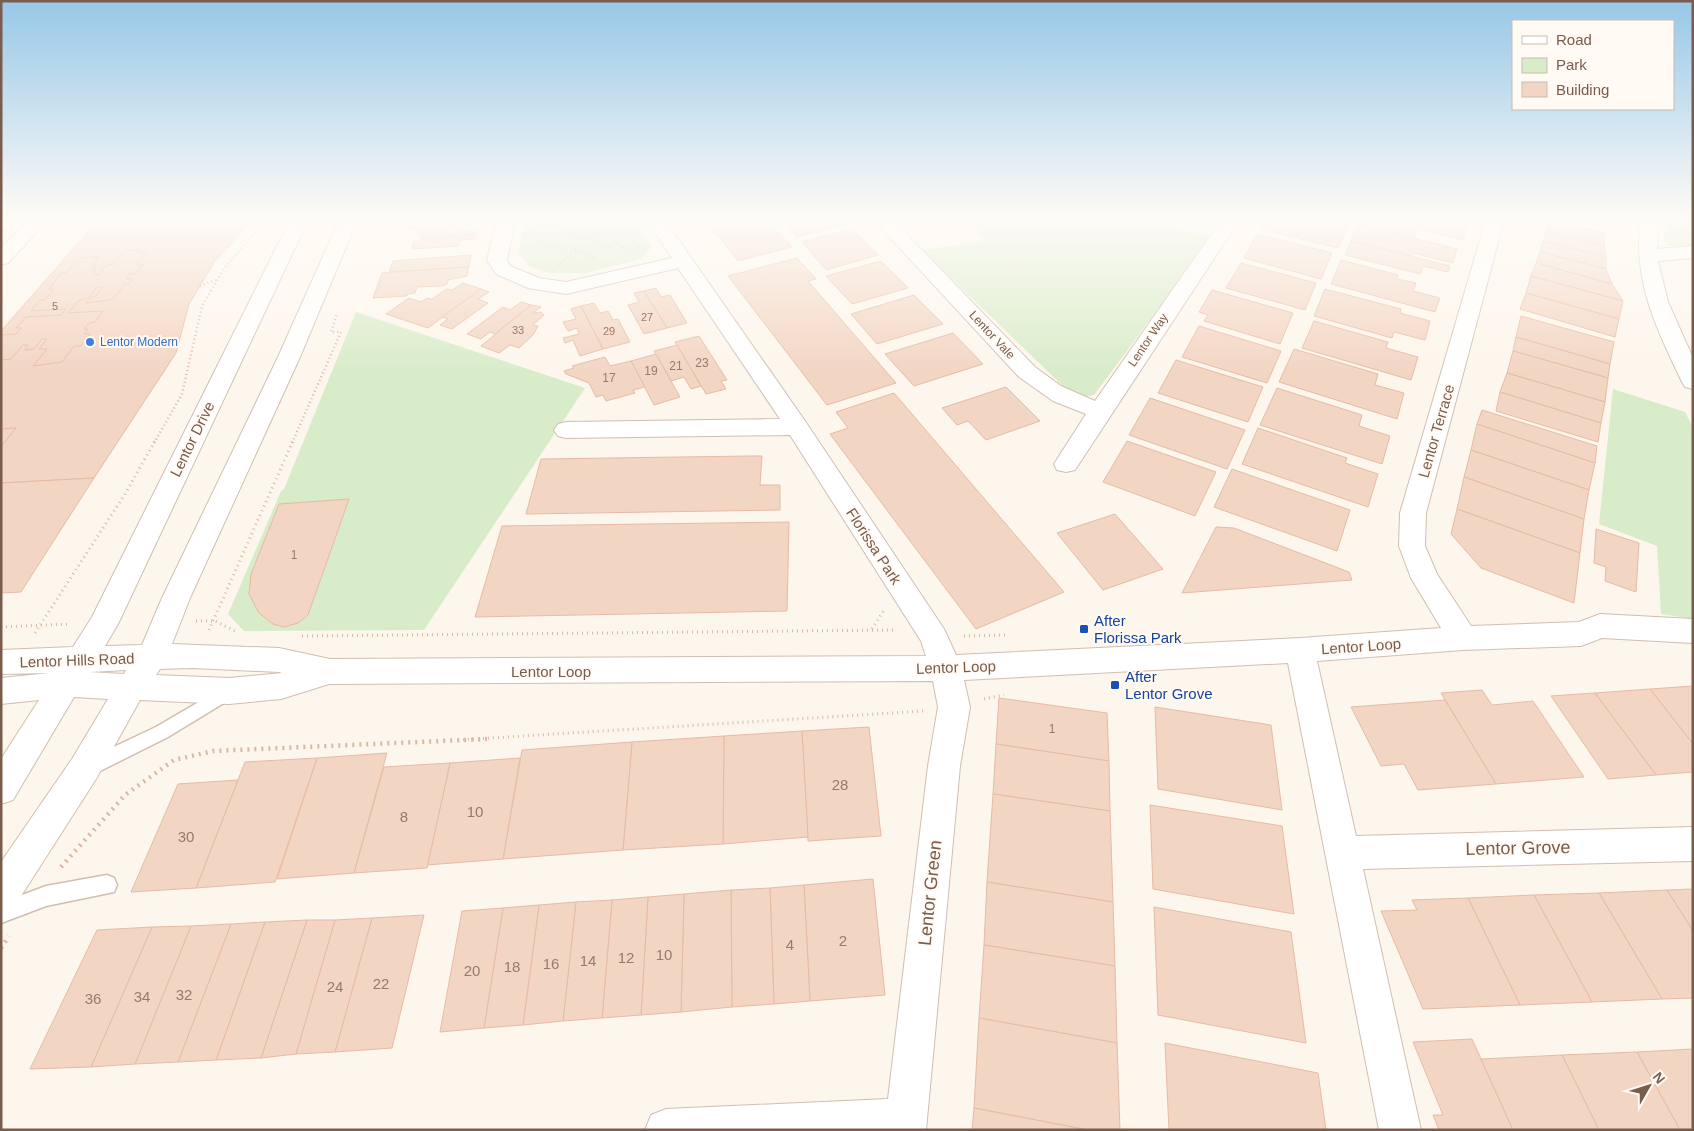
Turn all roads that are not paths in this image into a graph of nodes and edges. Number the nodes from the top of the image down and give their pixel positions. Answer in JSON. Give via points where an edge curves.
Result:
{"nodes":[{"id":1,"x":276,"y":269,"type":"edge"},
{"id":2,"x":327,"y":269,"type":"edge"},
{"id":3,"x":502,"y":269,"type":"edge"},
{"id":4,"x":649,"y":269,"type":"edge"},
{"id":5,"x":688,"y":269,"type":"edge"},
{"id":6,"x":929,"y":269,"type":"edge"},
{"id":7,"x":1197,"y":269,"type":"edge"},
{"id":8,"x":1481,"y":269,"type":"edge"},
{"id":9,"x":1649,"y":269,"type":"edge"},
{"id":10,"x":1693,"y":382,"type":"edge"},
{"id":11,"x":1100,"y":411,"type":"junction"},
{"id":12,"x":796,"y":427,"type":"junction"},
{"id":13,"x":566,"y":430,"type":"dead end"},
{"id":14,"x":1066,"y":464,"type":"dead end"},
{"id":15,"x":1693,"y":631,"type":"edge"},
{"id":16,"x":1581,"y":634,"type":"junction"},
{"id":17,"x":1463,"y":638,"type":"junction"},
{"id":18,"x":1693,"y":647,"type":"edge"},
{"id":19,"x":1300,"y":650,"type":"junction"},
{"id":20,"x":152,"y":657,"type":"junction"},
{"id":21,"x":1,"y":662,"type":"edge"},
{"id":22,"x":946,"y":668,"type":"junction"},
{"id":23,"x":73,"y":672,"type":"junction"},
{"id":24,"x":330,"y":672,"type":"junction"},
{"id":25,"x":132,"y":686,"type":"junction"},
{"id":26,"x":1,"y":691,"type":"edge"},
{"id":27,"x":229,"y":691,"type":"junction"},
{"id":28,"x":84,"y":769,"type":"junction"},
{"id":29,"x":1,"y":789,"type":"edge"},
{"id":30,"x":1693,"y":844,"type":"edge"},
{"id":31,"x":1343,"y":853,"type":"junction"},
{"id":32,"x":107,"y":885,"type":"dead end"},
{"id":33,"x":16,"y":898,"type":"edge"},
{"id":34,"x":1,"y":913,"type":"edge"},
{"id":35,"x":906,"y":1124,"type":"edge"},
{"id":36,"x":666,"y":1130,"type":"edge"},
{"id":37,"x":1400,"y":1130,"type":"edge"}],
"edges":[{"from":1,"to":23,"type":"street","name":"Lentor Drive","via":[[103,624]]},
{"from":2,"to":20,"type":"street"},
{"from":3,"to":4,"type":"street","via":[[535,284],[566,288]]},
{"from":5,"to":12,"type":"street","name":"Florissa Park"},
{"from":6,"to":11,"type":"street","name":"Lentor Vale","via":[[1033,378],[1056,395]]},
{"from":7,"to":11,"type":"street","name":"Lentor Way"},
{"from":8,"to":17,"type":"street","name":"Lentor Terrace","via":[[1413,513],[1412,546],[1425,578]]},
{"from":9,"to":10,"type":"street","via":[[1656,304]]},
{"from":11,"to":14,"type":"street","name":"Lentor Way"},
{"from":12,"to":13,"type":"street"},
{"from":12,"to":22,"type":"street","name":"Florissa Park","via":[[934,637]]},
{"from":15,"to":16,"type":"street","name":"Lentor Loop","via":[[1600,626]]},
{"from":16,"to":17,"type":"street","name":"Lentor Loop"},
{"from":16,"to":18,"type":"street","name":"Lentor Loop","via":[[1611,644]]},
{"from":17,"to":19,"type":"street","name":"Lentor Loop"},
{"from":19,"to":22,"type":"street","name":"Lentor Loop"},
{"from":19,"to":31,"type":"street"},
{"from":20,"to":23,"type":"street","name":"Lentor Hills Road"},
{"from":20,"to":24,"type":"street","name":"Lentor Loop","via":[[279,660]]},
{"from":20,"to":25,"type":"street"},
{"from":21,"to":23,"type":"street","name":"Lentor Hills Road"},
{"from":22,"to":24,"type":"street","name":"Lentor Loop"},
{"from":22,"to":35,"type":"street","name":"Lentor Green","via":[[954,707],[944,766]]},
{"from":23,"to":25,"type":"street","name":"Lentor Hills Road"},
{"from":23,"to":26,"type":"street","name":"Lentor Hills Road"},
{"from":23,"to":29,"type":"street","name":"Lentor Drive"},
{"from":24,"to":27,"type":"street","name":"Lentor Loop","via":[[281,686]]},
{"from":25,"to":27,"type":"street","name":"Lentor Loop"},
{"from":25,"to":28,"type":"street"},
{"from":27,"to":28,"type":"lane","via":[[162,732]]},
{"from":28,"to":33,"type":"street","via":[[57,811]]},
{"from":30,"to":31,"type":"street","name":"Lentor Grove"},
{"from":31,"to":37,"type":"street"},
{"from":32,"to":33,"type":"lane"},
{"from":33,"to":34,"type":"lane"},
{"from":35,"to":36,"type":"street","name":"Lentor Green"}]}
